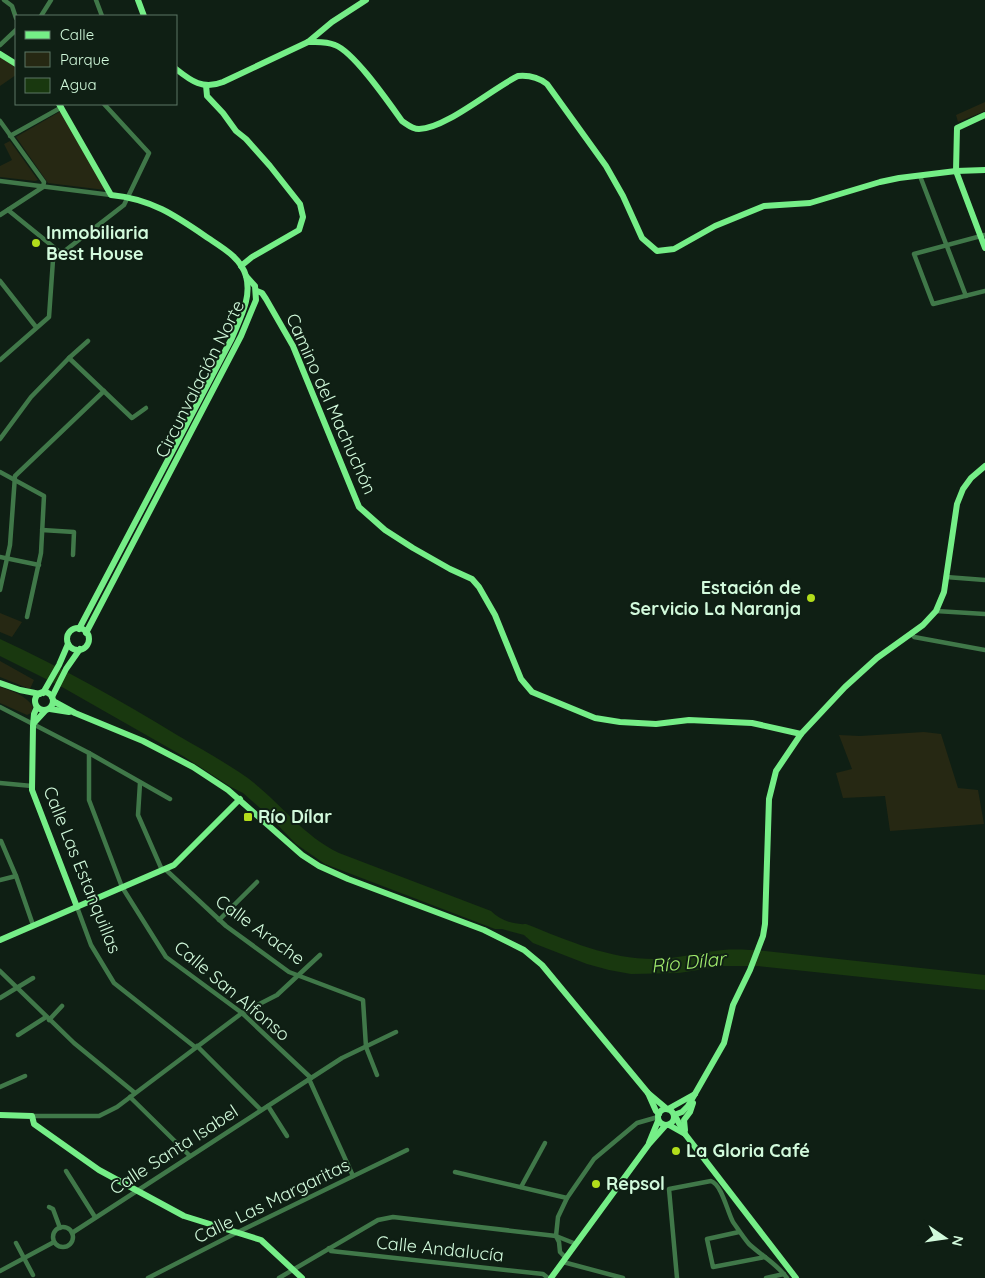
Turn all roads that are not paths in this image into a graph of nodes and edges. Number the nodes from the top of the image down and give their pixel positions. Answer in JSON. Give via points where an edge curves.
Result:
{"nodes":[{"id":1,"x":4,"y":0,"type":"edge"},
{"id":2,"x":51,"y":0,"type":"edge"},
{"id":3,"x":96,"y":0,"type":"edge"},
{"id":4,"x":138,"y":0,"type":"edge"},
{"id":5,"x":366,"y":0,"type":"edge"},
{"id":6,"x":15,"y":15,"type":"edge"},
{"id":7,"x":41,"y":15,"type":"edge"},
{"id":8,"x":102,"y":15,"type":"edge"},
{"id":9,"x":144,"y":15,"type":"edge"},
{"id":10,"x":15,"y":31,"type":"edge"},
{"id":11,"x":308,"y":42,"type":"junction"},
{"id":12,"x":0,"y":45,"type":"edge"},
{"id":13,"x":0,"y":54,"type":"edge"},
{"id":14,"x":15,"y":63,"type":"edge"},
{"id":15,"x":178,"y":71,"type":"edge"},
{"id":16,"x":206,"y":85,"type":"junction"},
{"id":17,"x":63,"y":105,"type":"edge"},
{"id":18,"x":105,"y":106,"type":"edge"},
{"id":19,"x":985,"y":115,"type":"edge"},
{"id":20,"x":0,"y":121,"type":"edge"},
{"id":21,"x":10,"y":136,"type":"junction"},
{"id":22,"x":956,"y":170,"type":"junction"},
{"id":23,"x":985,"y":170,"type":"edge"},
{"id":24,"x":920,"y":176,"type":"junction"},
{"id":25,"x":0,"y":181,"type":"edge"},
{"id":26,"x":43,"y":187,"type":"junction"},
{"id":27,"x":111,"y":195,"type":"junction"},
{"id":28,"x":129,"y":197,"type":"junction"},
{"id":29,"x":8,"y":210,"type":"junction"},
{"id":30,"x":0,"y":215,"type":"edge"},
{"id":31,"x":983,"y":236,"type":"edge"},
{"id":32,"x":947,"y":246,"type":"junction"},
{"id":33,"x":985,"y":248,"type":"edge"},
{"id":34,"x":61,"y":253,"type":"junction"},
{"id":35,"x":241,"y":266,"type":"junction"},
{"id":36,"x":246,"y":276,"type":"junction"},
{"id":37,"x":0,"y":282,"type":"edge"},
{"id":38,"x":257,"y":291,"type":"junction"},
{"id":39,"x":985,"y":291,"type":"edge"},
{"id":40,"x":966,"y":296,"type":"junction"},
{"id":41,"x":246,"y":302,"type":"junction"},
{"id":42,"x":36,"y":327,"type":"junction"},
{"id":43,"x":88,"y":342,"type":"dead end"},
{"id":44,"x":69,"y":358,"type":"junction"},
{"id":45,"x":0,"y":360,"type":"edge"},
{"id":46,"x":104,"y":391,"type":"junction"},
{"id":47,"x":146,"y":408,"type":"dead end"},
{"id":48,"x":0,"y":439,"type":"edge"},
{"id":49,"x":985,"y":466,"type":"edge"},
{"id":50,"x":0,"y":472,"type":"edge"},
{"id":51,"x":14,"y":480,"type":"junction"},
{"id":52,"x":42,"y":530,"type":"junction"},
{"id":53,"x":73,"y":555,"type":"dead end"},
{"id":54,"x":0,"y":557,"type":"edge"},
{"id":55,"x":7,"y":558,"type":"junction"},
{"id":56,"x":39,"y":565,"type":"junction"},
{"id":57,"x":946,"y":578,"type":"junction"},
{"id":58,"x":985,"y":580,"type":"edge"},
{"id":59,"x":0,"y":590,"type":"edge"},
{"id":60,"x":936,"y":611,"type":"junction"},
{"id":61,"x":985,"y":614,"type":"edge"},
{"id":62,"x":27,"y":617,"type":"dead end"},
{"id":63,"x":79,"y":628,"type":"junction"},
{"id":64,"x":86,"y":633,"type":"junction"},
{"id":65,"x":911,"y":634,"type":"junction"},
{"id":66,"x":68,"y":644,"type":"junction"},
{"id":67,"x":80,"y":649,"type":"junction"},
{"id":68,"x":985,"y":650,"type":"edge"},
{"id":69,"x":0,"y":683,"type":"edge"},
{"id":70,"x":20,"y":690,"type":"junction"},
{"id":71,"x":41,"y":693,"type":"junction"},
{"id":72,"x":53,"y":699,"type":"junction"},
{"id":73,"x":36,"y":705,"type":"junction"},
{"id":74,"x":0,"y":707,"type":"edge"},
{"id":75,"x":47,"y":710,"type":"junction"},
{"id":76,"x":75,"y":713,"type":"junction"},
{"id":77,"x":34,"y":723,"type":"junction"},
{"id":78,"x":801,"y":734,"type":"junction"},
{"id":79,"x":89,"y":753,"type":"junction"},
{"id":80,"x":140,"y":782,"type":"junction"},
{"id":81,"x":0,"y":783,"type":"edge"},
{"id":82,"x":32,"y":786,"type":"junction"},
{"id":83,"x":170,"y":799,"type":"dead end"},
{"id":84,"x":240,"y":799,"type":"junction"},
{"id":85,"x":1,"y":841,"type":"edge"},
{"id":86,"x":164,"y":870,"type":"junction"},
{"id":87,"x":16,"y":876,"type":"junction"},
{"id":88,"x":0,"y":880,"type":"edge"},
{"id":89,"x":257,"y":882,"type":"dead end"},
{"id":90,"x":122,"y":887,"type":"junction"},
{"id":91,"x":77,"y":907,"type":"junction"},
{"id":92,"x":219,"y":920,"type":"junction"},
{"id":93,"x":33,"y":925,"type":"junction"},
{"id":94,"x":0,"y":940,"type":"edge"},
{"id":95,"x":320,"y":955,"type":"dead end"},
{"id":96,"x":0,"y":971,"type":"edge"},
{"id":97,"x":298,"y":976,"type":"junction"},
{"id":98,"x":33,"y":978,"type":"dead end"},
{"id":99,"x":17,"y":988,"type":"junction"},
{"id":100,"x":0,"y":998,"type":"edge"},
{"id":101,"x":62,"y":1006,"type":"dead end"},
{"id":102,"x":242,"y":1012,"type":"junction"},
{"id":103,"x":47,"y":1019,"type":"junction"},
{"id":104,"x":396,"y":1032,"type":"dead end"},
{"id":105,"x":18,"y":1035,"type":"dead end"},
{"id":106,"x":196,"y":1046,"type":"junction"},
{"id":107,"x":366,"y":1047,"type":"junction"},
{"id":108,"x":377,"y":1075,"type":"dead end"},
{"id":109,"x":25,"y":1076,"type":"dead end"},
{"id":110,"x":310,"y":1078,"type":"junction"},
{"id":111,"x":0,"y":1086,"type":"edge"},
{"id":112,"x":648,"y":1093,"type":"junction"},
{"id":113,"x":696,"y":1093,"type":"junction"},
{"id":114,"x":133,"y":1095,"type":"junction"},
{"id":115,"x":268,"y":1106,"type":"junction"},
{"id":116,"x":667,"y":1109,"type":"junction"},
{"id":117,"x":261,"y":1110,"type":"junction"},
{"id":118,"x":0,"y":1115,"type":"edge"},
{"id":119,"x":674,"y":1115,"type":"junction"},
{"id":120,"x":32,"y":1116,"type":"junction"},
{"id":121,"x":658,"y":1117,"type":"junction"},
{"id":122,"x":667,"y":1126,"type":"junction"},
{"id":123,"x":685,"y":1134,"type":"junction"},
{"id":124,"x":287,"y":1136,"type":"dead end"},
{"id":125,"x":545,"y":1143,"type":"dead end"},
{"id":126,"x":649,"y":1144,"type":"junction"},
{"id":127,"x":408,"y":1150,"type":"dead end"},
{"id":128,"x":190,"y":1156,"type":"junction"},
{"id":129,"x":66,"y":1171,"type":"dead end"},
{"id":130,"x":455,"y":1172,"type":"dead end"},
{"id":131,"x":353,"y":1176,"type":"junction"},
{"id":132,"x":521,"y":1187,"type":"junction"},
{"id":133,"x":136,"y":1191,"type":"junction"},
{"id":134,"x":567,"y":1198,"type":"junction"},
{"id":135,"x":48,"y":1207,"type":"dead end"},
{"id":136,"x":95,"y":1217,"type":"junction"},
{"id":137,"x":60,"y":1228,"type":"junction"},
{"id":138,"x":739,"y":1232,"type":"junction"},
{"id":139,"x":72,"y":1233,"type":"junction"},
{"id":140,"x":236,"y":1233,"type":"junction"},
{"id":141,"x":556,"y":1236,"type":"junction"},
{"id":142,"x":54,"y":1242,"type":"junction"},
{"id":143,"x":16,"y":1243,"type":"dead end"},
{"id":144,"x":576,"y":1244,"type":"junction"},
{"id":145,"x":330,"y":1248,"type":"junction"},
{"id":146,"x":765,"y":1256,"type":"junction"},
{"id":147,"x":24,"y":1259,"type":"junction"},
{"id":148,"x":564,"y":1260,"type":"junction"},
{"id":149,"x":294,"y":1269,"type":"junction"},
{"id":150,"x":0,"y":1271,"type":"edge"},
{"id":151,"x":33,"y":1275,"type":"dead end"},
{"id":152,"x":786,"y":1276,"type":"edge"},
{"id":153,"x":774,"y":1277,"type":"edge"},
{"id":154,"x":148,"y":1278,"type":"edge"},
{"id":155,"x":279,"y":1278,"type":"edge"},
{"id":156,"x":302,"y":1278,"type":"edge"},
{"id":157,"x":550,"y":1278,"type":"edge"},
{"id":158,"x":623,"y":1278,"type":"edge"},
{"id":159,"x":677,"y":1278,"type":"edge"},
{"id":160,"x":766,"y":1278,"type":"edge"},
{"id":161,"x":796,"y":1278,"type":"edge"}],
"edges":[{"from":1,"to":6,"type":"street","via":[[12,6]]},
{"from":2,"to":7,"type":"street"},
{"from":3,"to":8,"type":"street"},
{"from":4,"to":9,"type":"street"},
{"from":5,"to":11,"type":"street"},
{"from":10,"to":12,"type":"street"},
{"from":11,"to":16,"type":"street","via":[[223,82]]},
{"from":11,"to":24,"type":"street","via":[[323,41],[342,48],[411,128],[430,128],[518,76],[540,79],[602,159],[642,238],[657,252],[674,249],[715,226],[764,206],[810,203],[880,182]]},
{"from":13,"to":14,"type":"street"},
{"from":15,"to":16,"type":"street","via":[[194,83]]},
{"from":16,"to":35,"type":"street","via":[[207,96],[270,166],[303,212],[299,230]]},
{"from":17,"to":21,"type":"street"},
{"from":17,"to":27,"type":"street"},
{"from":18,"to":28,"type":"street","via":[[149,153]]},
{"from":19,"to":22,"type":"street","via":[[957,128]]},
{"from":20,"to":21,"type":"street"},
{"from":21,"to":26,"type":"street","via":[[44,182]]},
{"from":22,"to":23,"type":"street"},
{"from":22,"to":24,"type":"street"},
{"from":22,"to":31,"type":"street"},
{"from":24,"to":32,"type":"street"},
{"from":25,"to":26,"type":"street"},
{"from":26,"to":27,"type":"street"},
{"from":26,"to":29,"type":"street"},
{"from":27,"to":28,"type":"street"},
{"from":28,"to":34,"type":"street","via":[[124,205]]},
{"from":28,"to":35,"type":"street","via":[[173,214],[227,251]]},
{"from":29,"to":30,"type":"street"},
{"from":29,"to":34,"type":"street"},
{"from":31,"to":32,"type":"street"},
{"from":31,"to":33,"type":"street"},
{"from":32,"to":40,"type":"street"},
{"from":32,"to":40,"type":"street","via":[[914,254],[933,304]]},
{"from":34,"to":42,"type":"street","via":[[53,260],[49,317]]},
{"from":35,"to":36,"type":"street"},
{"from":36,"to":38,"type":"street","name":"Circunvalación Norte"},
{"from":36,"to":41,"type":"street","name":"Circunvalación Norte"},
{"from":37,"to":42,"type":"street"},
{"from":38,"to":41,"type":"street"},
{"from":38,"to":64,"type":"street","name":"Circunvalación Norte","via":[[241,336]]},
{"from":38,"to":78,"type":"street","name":"Camino del Machuchón","via":[[266,298],[292,346],[359,507],[385,530],[479,587],[495,615],[522,679],[532,692],[595,718],[620,722],[752,722]]},
{"from":39,"to":40,"type":"street"},
{"from":41,"to":63,"type":"street","name":"Circunvalación Norte","via":[[219,363]]},
{"from":42,"to":45,"type":"street"},
{"from":43,"to":44,"type":"street"},
{"from":44,"to":46,"type":"street"},
{"from":44,"to":48,"type":"street","via":[[31,397]]},
{"from":46,"to":47,"type":"street","via":[[132,418]]},
{"from":46,"to":51,"type":"street"},
{"from":49,"to":57,"type":"street","via":[[970,478],[963,489]]},
{"from":50,"to":51,"type":"street"},
{"from":51,"to":52,"type":"street","via":[[44,496]]},
{"from":51,"to":55,"type":"street"},
{"from":52,"to":53,"type":"street","via":[[74,532]]},
{"from":52,"to":56,"type":"street"},
{"from":54,"to":55,"type":"street"},
{"from":55,"to":56,"type":"street"},
{"from":55,"to":59,"type":"street"},
{"from":56,"to":62,"type":"street"},
{"from":57,"to":58,"type":"street"},
{"from":57,"to":60,"type":"street"},
{"from":60,"to":61,"type":"street"},
{"from":60,"to":65,"type":"street"},
{"from":63,"to":64,"type":"street"},
{"from":63,"to":66,"type":"street","via":[[68,634]]},
{"from":64,"to":67,"type":"street","via":[[88,643]]},
{"from":65,"to":68,"type":"street"},
{"from":65,"to":78,"type":"street","via":[[867,666]]},
{"from":66,"to":67,"type":"street","via":[[73,649]]},
{"from":66,"to":71,"type":"street","via":[[50,682]]},
{"from":67,"to":72,"type":"street","via":[[57,685]]},
{"from":69,"to":70,"type":"street"},
{"from":70,"to":71,"type":"street"},
{"from":70,"to":73,"type":"street"},
{"from":71,"to":72,"type":"street","via":[[48,693]]},
{"from":71,"to":73,"type":"street","via":[[36,697]]},
{"from":72,"to":75,"type":"street"},
{"from":72,"to":76,"type":"street"},
{"from":73,"to":75,"type":"street"},
{"from":73,"to":77,"type":"street","name":"Calle Las Estanquillas"},
{"from":74,"to":77,"type":"street"},
{"from":75,"to":76,"type":"street"},
{"from":75,"to":77,"type":"street"},
{"from":76,"to":84,"type":"street","via":[[171,755]]},
{"from":77,"to":79,"type":"street"},
{"from":77,"to":82,"type":"street","name":"Calle Las Estanquillas"},
{"from":78,"to":113,"type":"street","via":[[776,771],[769,799],[765,924],[760,948],[733,1005],[724,1043]]},
{"from":79,"to":80,"type":"street"},
{"from":79,"to":90,"type":"street","name":"Calle San Alfonso","via":[[89,800]]},
{"from":80,"to":83,"type":"street"},
{"from":80,"to":86,"type":"street","name":"Calle Arache","via":[[138,815]]},
{"from":81,"to":82,"type":"street"},
{"from":82,"to":91,"type":"street","name":"Calle Las Estanquillas"},
{"from":84,"to":86,"type":"street","via":[[174,865]]},
{"from":84,"to":112,"type":"street","via":[[302,855],[319,866],[484,930],[524,950],[542,965]]},
{"from":85,"to":87,"type":"street"},
{"from":86,"to":90,"type":"street"},
{"from":86,"to":92,"type":"street","name":"Calle Arache"},
{"from":87,"to":88,"type":"street"},
{"from":87,"to":93,"type":"street"},
{"from":89,"to":92,"type":"street"},
{"from":90,"to":91,"type":"street"},
{"from":90,"to":102,"type":"street","name":"Calle San Alfonso","via":[[166,957]]},
{"from":91,"to":93,"type":"street"},
{"from":91,"to":106,"type":"street","name":"Calle Las Estanquillas","via":[[91,945],[114,983]]},
{"from":92,"to":97,"type":"street","name":"Calle Arache"},
{"from":93,"to":94,"type":"street"},
{"from":95,"to":97,"type":"street"},
{"from":96,"to":99,"type":"street"},
{"from":97,"to":102,"type":"street","via":[[277,995]]},
{"from":97,"to":107,"type":"street","name":"Calle Arache","via":[[363,1000]]},
{"from":98,"to":99,"type":"street"},
{"from":99,"to":100,"type":"street"},
{"from":99,"to":103,"type":"street"},
{"from":101,"to":103,"type":"street"},
{"from":102,"to":106,"type":"street"},
{"from":102,"to":110,"type":"street","name":"Calle San Alfonso"},
{"from":103,"to":105,"type":"street"},
{"from":103,"to":114,"type":"street"},
{"from":104,"to":107,"type":"street","name":"Calle Santa Isabel"},
{"from":106,"to":114,"type":"street"},
{"from":106,"to":117,"type":"street","name":"Calle Las Estanquillas"},
{"from":107,"to":108,"type":"street","name":"Calle Arache"},
{"from":107,"to":110,"type":"street","name":"Calle Santa Isabel"},
{"from":109,"to":111,"type":"street"},
{"from":110,"to":115,"type":"street","name":"Calle Santa Isabel"},
{"from":110,"to":131,"type":"street","name":"Calle San Alfonso"},
{"from":112,"to":116,"type":"street"},
{"from":112,"to":121,"type":"street"},
{"from":113,"to":116,"type":"street"},
{"from":113,"to":119,"type":"street","via":[[682,1112]]},
{"from":113,"to":123,"type":"street","via":[[684,1120]]},
{"from":114,"to":120,"type":"street","via":[[99,1116]]},
{"from":114,"to":128,"type":"street"},
{"from":115,"to":117,"type":"street","name":"Calle Santa Isabel"},
{"from":115,"to":124,"type":"street"},
{"from":116,"to":119,"type":"street"},
{"from":116,"to":121,"type":"street"},
{"from":117,"to":128,"type":"street","name":"Calle Santa Isabel"},
{"from":118,"to":120,"type":"street"},
{"from":119,"to":122,"type":"street","via":[[674,1121]]},
{"from":119,"to":123,"type":"street"},
{"from":120,"to":133,"type":"street","via":[[34,1124],[80,1158]]},
{"from":121,"to":122,"type":"street"},
{"from":121,"to":126,"type":"street"},
{"from":121,"to":134,"type":"street","via":[[637,1123],[594,1159]]},
{"from":122,"to":123,"type":"street"},
{"from":122,"to":126,"type":"street"},
{"from":123,"to":161,"type":"street"},
{"from":125,"to":132,"type":"street"},
{"from":126,"to":144,"type":"street"},
{"from":127,"to":131,"type":"street","name":"Calle Las Margaritas"},
{"from":128,"to":133,"type":"street","name":"Calle Santa Isabel"},
{"from":129,"to":136,"type":"street"},
{"from":130,"to":132,"type":"street"},
{"from":131,"to":140,"type":"street","name":"Calle Las Margaritas"},
{"from":132,"to":134,"type":"street"},
{"from":133,"to":136,"type":"street","name":"Calle Santa Isabel"},
{"from":133,"to":140,"type":"street","via":[[184,1216]]},
{"from":134,"to":141,"type":"street","via":[[558,1217]]},
{"from":135,"to":137,"type":"street","via":[[53,1209]]},
{"from":136,"to":139,"type":"street","name":"Calle Santa Isabel"},
{"from":137,"to":139,"type":"street"},
{"from":137,"to":142,"type":"street","via":[[53,1236]]},
{"from":138,"to":146,"type":"street"},
{"from":138,"to":146,"type":"street","via":[[707,1238],[713,1267]]},
{"from":138,"to":159,"type":"street","via":[[717,1186],[711,1181],[669,1189]]},
{"from":139,"to":142,"type":"street","via":[[69,1245],[62,1247]]},
{"from":140,"to":149,"type":"street","via":[[262,1240]]},
{"from":140,"to":154,"type":"street","name":"Calle Las Margaritas"},
{"from":141,"to":144,"type":"street"},
{"from":141,"to":145,"type":"street","via":[[393,1218],[378,1220]]},
{"from":141,"to":148,"type":"street"},
{"from":142,"to":147,"type":"street"},
{"from":143,"to":147,"type":"street"},
{"from":144,"to":148,"type":"street"},
{"from":145,"to":149,"type":"street"},
{"from":145,"to":157,"type":"street","name":"Calle Andalucía","via":[[331,1251],[543,1274]]},
{"from":146,"to":152,"type":"street"},
{"from":147,"to":150,"type":"street"},
{"from":147,"to":151,"type":"street"},
{"from":148,"to":157,"type":"street"},
{"from":148,"to":158,"type":"street"},
{"from":149,"to":155,"type":"street"},
{"from":149,"to":156,"type":"street"},
{"from":152,"to":153,"type":"street"},
{"from":153,"to":160,"type":"street"}]}
